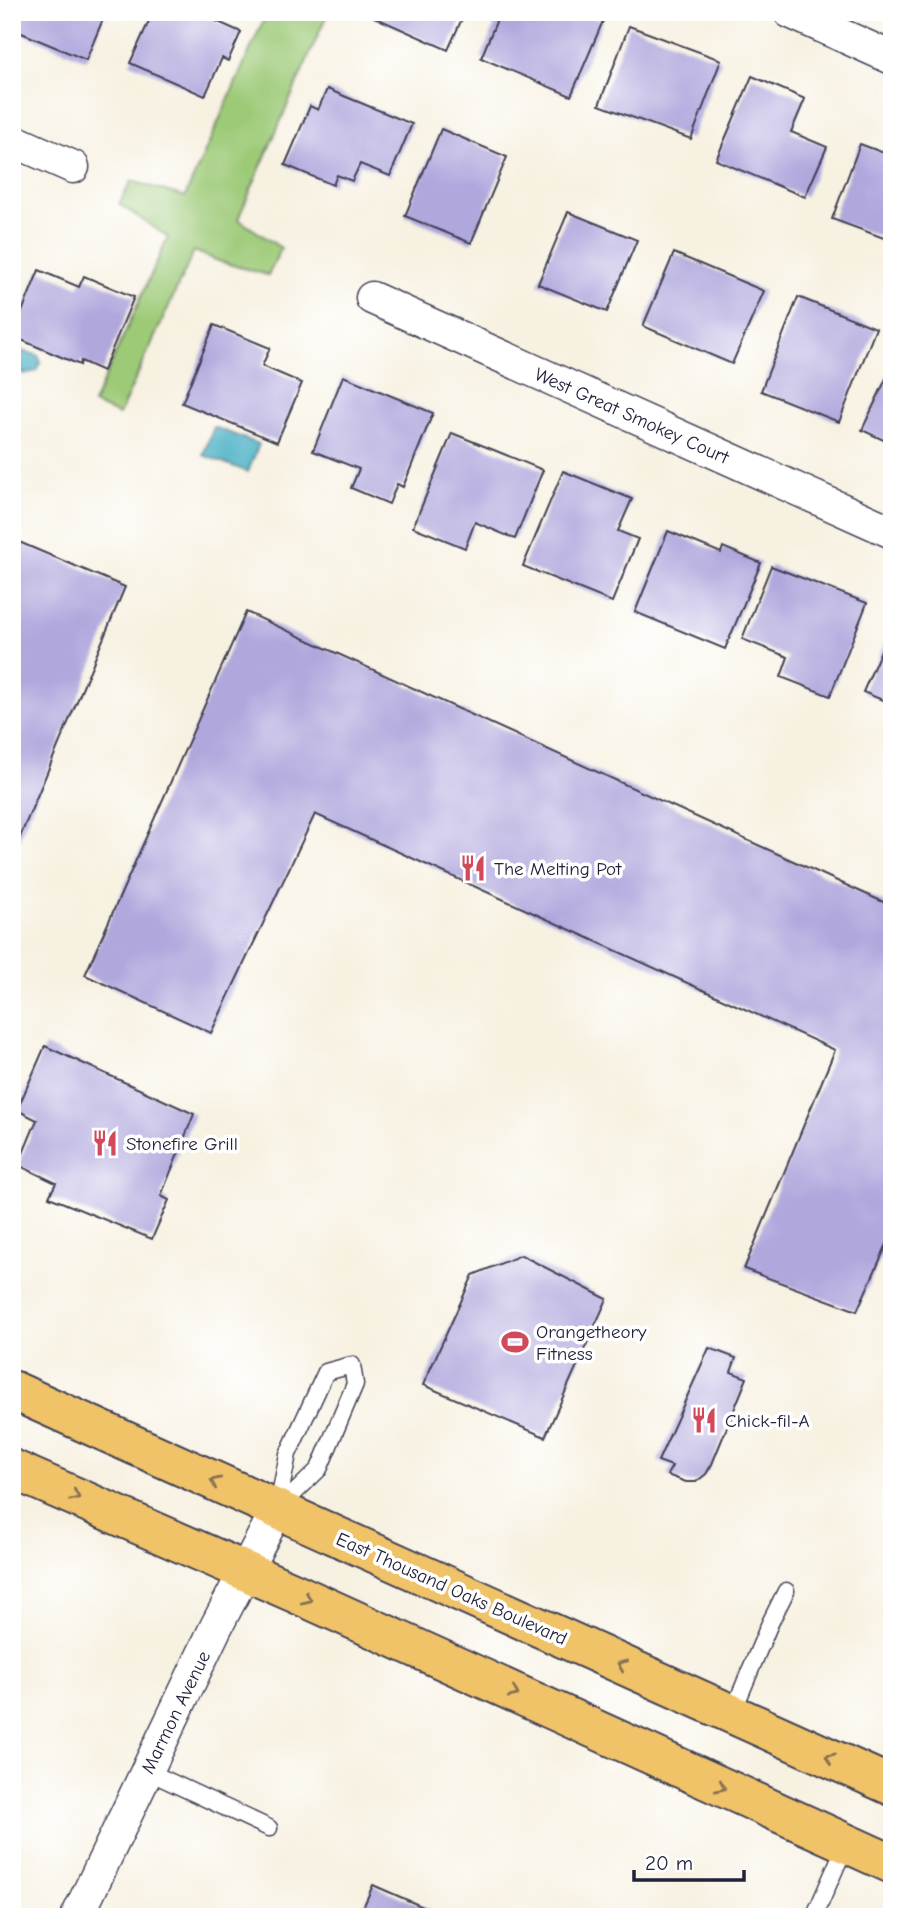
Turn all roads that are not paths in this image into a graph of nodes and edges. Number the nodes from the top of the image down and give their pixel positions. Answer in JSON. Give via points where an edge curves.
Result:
{"nodes":[{"id":1,"x":790,"y":12,"type":"edge"},
{"id":2,"x":892,"y":58,"type":"edge"},
{"id":3,"x":12,"y":140,"type":"edge"},
{"id":4,"x":73,"y":167,"type":"dead end"},
{"id":5,"x":372,"y":298,"type":"dead end"},
{"id":6,"x":892,"y":532,"type":"edge"},
{"id":7,"x":12,"y":1390,"type":"edge"},
{"id":8,"x":12,"y":1469,"type":"edge"},
{"id":9,"x":277,"y":1510,"type":"junction"},
{"id":10,"x":244,"y":1572,"type":"junction"},
{"id":11,"x":786,"y":1591,"type":"dead end"},
{"id":12,"x":732,"y":1714,"type":"junction"},
{"id":13,"x":147,"y":1771,"type":"junction"},
{"id":14,"x":892,"y":1786,"type":"edge"},
{"id":15,"x":270,"y":1828,"type":"dead end"},
{"id":16,"x":846,"y":1844,"type":"junction"},
{"id":17,"x":892,"y":1864,"type":"edge"},
{"id":18,"x":77,"y":1917,"type":"edge"},
{"id":19,"x":814,"y":1917,"type":"edge"}],
"edges":[{"from":1,"to":2,"type":"street"},
{"from":3,"to":4,"type":"street"},
{"from":5,"to":6,"type":"street","name":"West Great Smokey Court"},
{"from":9,"to":7,"type":"main road","name":"East Thousand Oaks Boulevard","one_way":true},
{"from":8,"to":10,"type":"main road","one_way":true},
{"from":9,"to":9,"type":"lane","via":[[319,1469],[355,1384],[352,1365],[326,1372],[288,1454]]},
{"from":9,"to":10,"type":"street","name":"Marmon Avenue"},
{"from":12,"to":9,"type":"main road","name":"East Thousand Oaks Boulevard","one_way":true},
{"from":10,"to":13,"type":"street","name":"Marmon Avenue"},
{"from":10,"to":16,"type":"main road","one_way":true},
{"from":11,"to":12,"type":"lane"},
{"from":14,"to":12,"type":"main road","name":"East Thousand Oaks Boulevard","one_way":true},
{"from":13,"to":15,"type":"lane"},
{"from":13,"to":18,"type":"street","name":"Marmon Avenue"},
{"from":16,"to":17,"type":"main road"},
{"from":16,"to":19,"type":"lane"}]}
